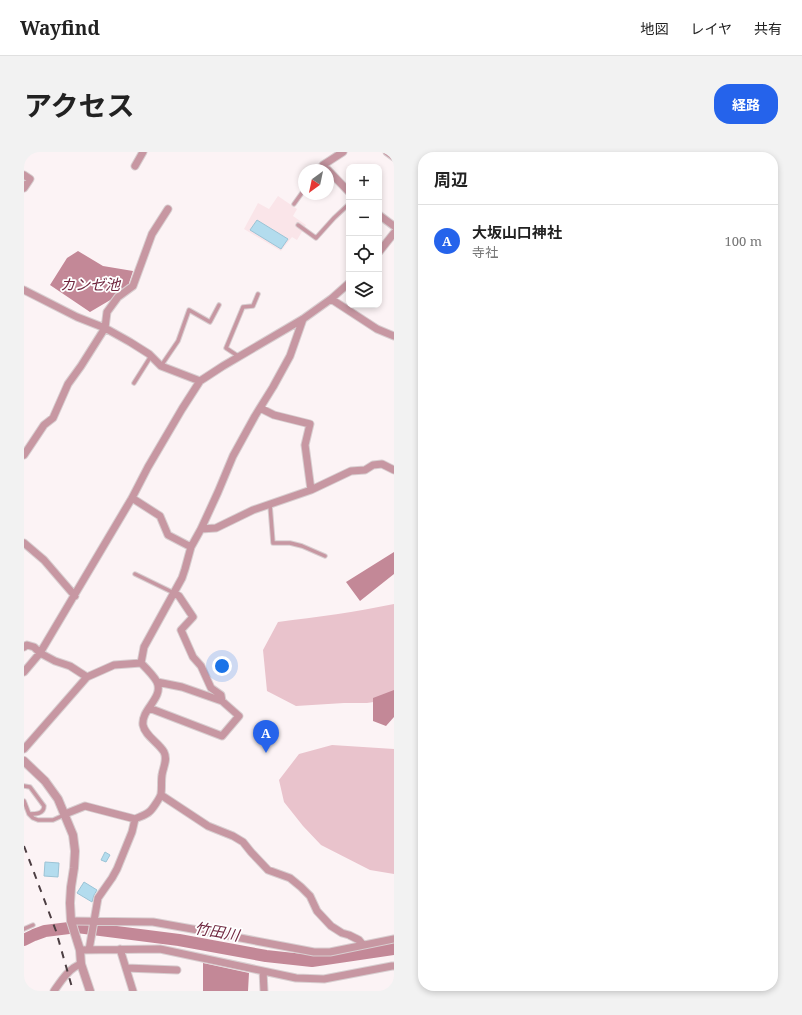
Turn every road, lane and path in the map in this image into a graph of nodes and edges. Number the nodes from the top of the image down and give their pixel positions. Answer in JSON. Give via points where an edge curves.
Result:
{"nodes":[{"id":1,"x":143,"y":152,"type":"edge"},
{"id":2,"x":343,"y":152,"type":"edge"},
{"id":3,"x":387,"y":152,"type":"edge"},
{"id":4,"x":394,"y":157,"type":"edge"},
{"id":5,"x":330,"y":164,"type":"edge"},
{"id":6,"x":135,"y":166,"type":"dead end"},
{"id":7,"x":24,"y":175,"type":"edge"},
{"id":8,"x":334,"y":178,"type":"edge"},
{"id":9,"x":24,"y":188,"type":"edge"},
{"id":10,"x":346,"y":189,"type":"edge"},
{"id":11,"x":298,"y":198,"type":"edge"},
{"id":12,"x":294,"y":204,"type":"dead end"},
{"id":13,"x":346,"y":207,"type":"edge"},
{"id":14,"x":168,"y":209,"type":"dead end"},
{"id":15,"x":382,"y":217,"type":"edge"},
{"id":16,"x":298,"y":226,"type":"dead end"},
{"id":17,"x":394,"y":226,"type":"edge"},
{"id":18,"x":394,"y":233,"type":"edge"},
{"id":19,"x":382,"y":248,"type":"edge"},
{"id":20,"x":346,"y":286,"type":"edge"},
{"id":21,"x":24,"y":290,"type":"edge"},
{"id":22,"x":258,"y":294,"type":"dead end"},
{"id":23,"x":331,"y":299,"type":"junction"},
{"id":24,"x":219,"y":305,"type":"dead end"},
{"id":25,"x":303,"y":319,"type":"junction"},
{"id":26,"x":105,"y":328,"type":"junction"},
{"id":27,"x":394,"y":336,"type":"edge"},
{"id":28,"x":151,"y":356,"type":"junction"},
{"id":29,"x":239,"y":357,"type":"junction"},
{"id":30,"x":161,"y":366,"type":"junction"},
{"id":31,"x":200,"y":381,"type":"junction"},
{"id":32,"x":134,"y":382,"type":"dead end"},
{"id":33,"x":260,"y":408,"type":"junction"},
{"id":34,"x":24,"y":455,"type":"edge"},
{"id":35,"x":394,"y":470,"type":"edge"},
{"id":36,"x":311,"y":490,"type":"junction"},
{"id":37,"x":132,"y":498,"type":"junction"},
{"id":38,"x":270,"y":505,"type":"junction"},
{"id":39,"x":201,"y":529,"type":"junction"},
{"id":40,"x":24,"y":543,"type":"edge"},
{"id":41,"x":190,"y":547,"type":"junction"},
{"id":42,"x":325,"y":556,"type":"dead end"},
{"id":43,"x":135,"y":574,"type":"dead end"},
{"id":44,"x":174,"y":593,"type":"junction"},
{"id":45,"x":74,"y":596,"type":"junction"},
{"id":46,"x":24,"y":647,"type":"edge"},
{"id":47,"x":40,"y":653,"type":"junction"},
{"id":48,"x":141,"y":663,"type":"junction"},
{"id":49,"x":24,"y":672,"type":"edge"},
{"id":50,"x":87,"y":677,"type":"junction"},
{"id":51,"x":157,"y":682,"type":"junction"},
{"id":52,"x":222,"y":702,"type":"junction"},
{"id":53,"x":149,"y":708,"type":"junction"},
{"id":54,"x":24,"y":749,"type":"edge"},
{"id":55,"x":24,"y":761,"type":"edge"},
{"id":56,"x":24,"y":786,"type":"edge"},
{"id":57,"x":161,"y":795,"type":"junction"},
{"id":58,"x":24,"y":800,"type":"edge"},
{"id":59,"x":29,"y":814,"type":"junction"},
{"id":60,"x":65,"y":814,"type":"junction"},
{"id":61,"x":135,"y":819,"type":"junction"},
{"id":62,"x":71,"y":921,"type":"junction"},
{"id":63,"x":94,"y":922,"type":"junction"},
{"id":64,"x":33,"y":925,"type":"dead end"},
{"id":65,"x":24,"y":929,"type":"edge"},
{"id":66,"x":394,"y":939,"type":"edge"},
{"id":67,"x":363,"y":945,"type":"junction"},
{"id":68,"x":80,"y":950,"type":"junction"},
{"id":69,"x":89,"y":950,"type":"junction"},
{"id":70,"x":120,"y":950,"type":"junction"},
{"id":71,"x":82,"y":964,"type":"junction"},
{"id":72,"x":394,"y":966,"type":"edge"},
{"id":73,"x":126,"y":968,"type":"junction"},
{"id":74,"x":177,"y":970,"type":"dead end"},
{"id":75,"x":263,"y":971,"type":"junction"},
{"id":76,"x":54,"y":991,"type":"edge"},
{"id":77,"x":90,"y":991,"type":"edge"},
{"id":78,"x":133,"y":991,"type":"edge"},
{"id":79,"x":264,"y":991,"type":"edge"}],
"edges":[{"from":1,"to":6,"type":"street"},
{"from":2,"to":5,"type":"street"},
{"from":3,"to":4,"type":"street"},
{"from":7,"to":9,"type":"street","via":[[30,179]]},
{"from":8,"to":10,"type":"street"},
{"from":11,"to":12,"type":"lane"},
{"from":13,"to":16,"type":"lane","via":[[316,238]]},
{"from":14,"to":26,"type":"street","via":[[152,234],[133,286],[118,297],[107,312]]},
{"from":15,"to":17,"type":"street"},
{"from":18,"to":19,"type":"street"},
{"from":20,"to":23,"type":"street"},
{"from":21,"to":26,"type":"street"},
{"from":22,"to":29,"type":"lane","via":[[253,306],[243,307],[226,348]]},
{"from":23,"to":25,"type":"street"},
{"from":23,"to":27,"type":"street","via":[[377,329]]},
{"from":24,"to":30,"type":"lane","via":[[210,322],[189,310],[178,341]]},
{"from":25,"to":29,"type":"street"},
{"from":25,"to":33,"type":"street","via":[[290,356]]},
{"from":26,"to":28,"type":"street"},
{"from":26,"to":34,"type":"street","via":[[68,384],[53,418],[44,425]]},
{"from":28,"to":30,"type":"street"},
{"from":28,"to":32,"type":"lane"},
{"from":29,"to":31,"type":"street"},
{"from":30,"to":31,"type":"street"},
{"from":31,"to":37,"type":"street"},
{"from":33,"to":36,"type":"street","via":[[274,415],[310,424],[305,445]]},
{"from":33,"to":39,"type":"street","via":[[233,456]]},
{"from":35,"to":36,"type":"street","via":[[382,464],[372,465]]},
{"from":36,"to":38,"type":"street"},
{"from":37,"to":41,"type":"street","via":[[160,516],[168,534]]},
{"from":37,"to":45,"type":"street"},
{"from":38,"to":39,"type":"street","via":[[253,510],[216,528]]},
{"from":38,"to":42,"type":"lane","via":[[273,542],[302,546]]},
{"from":39,"to":41,"type":"street"},
{"from":40,"to":45,"type":"street","via":[[44,560]]},
{"from":41,"to":44,"type":"street","via":[[185,569]]},
{"from":43,"to":44,"type":"lane"},
{"from":44,"to":48,"type":"street","via":[[144,647]]},
{"from":44,"to":52,"type":"street","via":[[179,596],[192,617],[181,630],[193,657],[201,666],[211,688],[221,695]]},
{"from":45,"to":47,"type":"street"},
{"from":46,"to":47,"type":"street","via":[[34,647]]},
{"from":47,"to":49,"type":"street"},
{"from":47,"to":50,"type":"street","via":[[70,666]]},
{"from":48,"to":50,"type":"street","via":[[114,665]]},
{"from":48,"to":51,"type":"street"},
{"from":50,"to":54,"type":"street"},
{"from":51,"to":52,"type":"street","via":[[182,687]]},
{"from":51,"to":53,"type":"street","via":[[158,689]]},
{"from":52,"to":53,"type":"street","via":[[239,716],[222,736]]},
{"from":53,"to":57,"type":"street","via":[[143,725],[166,757]]},
{"from":55,"to":60,"type":"street","via":[[45,781]]},
{"from":56,"to":59,"type":"lane","via":[[30,787],[44,806],[43,811]]},
{"from":57,"to":61,"type":"street","via":[[149,812]]},
{"from":57,"to":67,"type":"street","via":[[208,826],[243,842],[268,870],[290,878],[301,887],[331,926],[359,940]]},
{"from":58,"to":59,"type":"lane"},
{"from":59,"to":60,"type":"lane","via":[[38,820],[53,820]]},
{"from":60,"to":61,"type":"street","via":[[85,806]]},
{"from":60,"to":62,"type":"street","via":[[75,851],[70,903]]},
{"from":61,"to":63,"type":"street","via":[[117,869],[98,898]]},
{"from":62,"to":63,"type":"street"},
{"from":62,"to":68,"type":"street"},
{"from":63,"to":67,"type":"street","via":[[153,922],[314,952],[330,952]]},
{"from":63,"to":69,"type":"street"},
{"from":64,"to":65,"type":"lane"},
{"from":66,"to":67,"type":"street"},
{"from":68,"to":69,"type":"street"},
{"from":68,"to":71,"type":"street"},
{"from":69,"to":70,"type":"street"},
{"from":70,"to":73,"type":"street"},
{"from":70,"to":75,"type":"street","via":[[160,949]]},
{"from":71,"to":76,"type":"street","via":[[68,973]]},
{"from":71,"to":77,"type":"street"},
{"from":72,"to":75,"type":"street","via":[[324,979],[296,978]]},
{"from":73,"to":74,"type":"street"},
{"from":73,"to":78,"type":"street"},
{"from":75,"to":79,"type":"street"}]}
